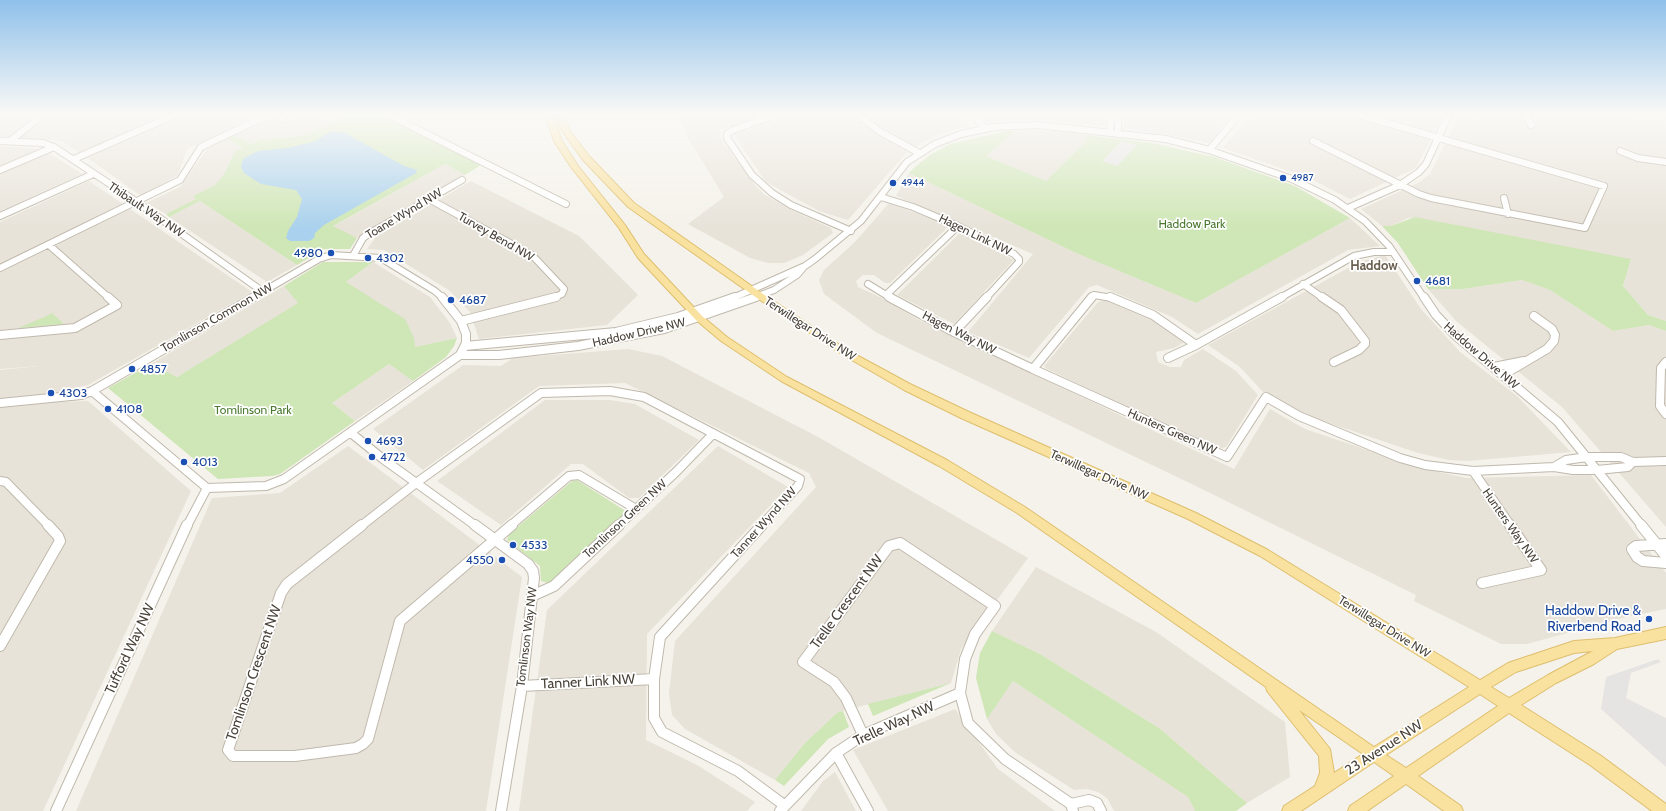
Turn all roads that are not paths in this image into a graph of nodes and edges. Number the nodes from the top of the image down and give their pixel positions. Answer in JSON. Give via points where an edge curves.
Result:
{"nodes":[{"id":1,"x":43,"y":152,"type":"edge"},
{"id":2,"x":62,"y":152,"type":"edge"},
{"id":3,"x":90,"y":152,"type":"edge"},
{"id":4,"x":197,"y":152,"type":"edge"},
{"id":5,"x":462,"y":152,"type":"edge"},
{"id":6,"x":565,"y":152,"type":"edge"},
{"id":7,"x":581,"y":152,"type":"edge"},
{"id":8,"x":736,"y":152,"type":"edge"},
{"id":9,"x":1214,"y":152,"type":"edge"},
{"id":10,"x":1334,"y":152,"type":"edge"},
{"id":11,"x":1430,"y":152,"type":"edge"},
{"id":12,"x":1486,"y":152,"type":"edge"},
{"id":13,"x":1622,"y":152,"type":"edge"},
{"id":14,"x":919,"y":153,"type":"edge"},
{"id":15,"x":74,"y":159,"type":"junction"},
{"id":16,"x":1666,"y":162,"type":"edge"},
{"id":17,"x":0,"y":170,"type":"edge"},
{"id":18,"x":93,"y":174,"type":"junction"},
{"id":19,"x":462,"y":180,"type":"dead end"},
{"id":20,"x":1400,"y":185,"type":"junction"},
{"id":21,"x":881,"y":197,"type":"junction"},
{"id":22,"x":1504,"y":198,"type":"dead end"},
{"id":23,"x":429,"y":199,"type":"junction"},
{"id":24,"x":137,"y":202,"type":"junction"},
{"id":25,"x":566,"y":204,"type":"dead end"},
{"id":26,"x":1348,"y":208,"type":"junction"},
{"id":27,"x":1508,"y":214,"type":"junction"},
{"id":28,"x":0,"y":216,"type":"edge"},
{"id":29,"x":958,"y":226,"type":"junction"},
{"id":30,"x":851,"y":231,"type":"junction"},
{"id":31,"x":49,"y":245,"type":"junction"},
{"id":32,"x":1393,"y":252,"type":"junction"},
{"id":33,"x":353,"y":256,"type":"junction"},
{"id":34,"x":805,"y":266,"type":"junction"},
{"id":35,"x":0,"y":268,"type":"edge"},
{"id":36,"x":868,"y":284,"type":"dead end"},
{"id":37,"x":1303,"y":284,"type":"junction"},
{"id":38,"x":262,"y":291,"type":"junction"},
{"id":39,"x":755,"y":293,"type":"junction"},
{"id":40,"x":886,"y":295,"type":"junction"},
{"id":41,"x":696,"y":315,"type":"junction"},
{"id":42,"x":1534,"y":316,"type":"dead end"},
{"id":43,"x":461,"y":321,"type":"junction"},
{"id":44,"x":954,"y":332,"type":"junction"},
{"id":45,"x":0,"y":335,"type":"edge"},
{"id":46,"x":1196,"y":345,"type":"junction"},
{"id":47,"x":465,"y":346,"type":"junction"},
{"id":48,"x":460,"y":354,"type":"junction"},
{"id":49,"x":1168,"y":358,"type":"dead end"},
{"id":50,"x":1524,"y":361,"type":"junction"},
{"id":51,"x":1334,"y":362,"type":"dead end"},
{"id":52,"x":1494,"y":367,"type":"junction"},
{"id":53,"x":1664,"y":367,"type":"edge"},
{"id":54,"x":1033,"y":369,"type":"junction"},
{"id":55,"x":1503,"y":375,"type":"junction"},
{"id":56,"x":92,"y":391,"type":"junction"},
{"id":57,"x":0,"y":403,"type":"edge"},
{"id":58,"x":1666,"y":414,"type":"edge"},
{"id":59,"x":351,"y":433,"type":"junction"},
{"id":60,"x":713,"y":434,"type":"junction"},
{"id":61,"x":1587,"y":457,"type":"junction"},
{"id":62,"x":1666,"y":461,"type":"edge"},
{"id":63,"x":1634,"y":462,"type":"junction"},
{"id":64,"x":1554,"y":467,"type":"junction"},
{"id":65,"x":1596,"y":470,"type":"junction"},
{"id":66,"x":1473,"y":471,"type":"junction"},
{"id":67,"x":0,"y":481,"type":"edge"},
{"id":68,"x":416,"y":483,"type":"junction"},
{"id":69,"x":206,"y":488,"type":"junction"},
{"id":70,"x":636,"y":509,"type":"junction"},
{"id":71,"x":496,"y":540,"type":"junction"},
{"id":72,"x":1662,"y":545,"type":"edge"},
{"id":73,"x":1666,"y":556,"type":"edge"},
{"id":74,"x":1666,"y":563,"type":"edge"},
{"id":75,"x":1482,"y":583,"type":"dead end"},
{"id":76,"x":532,"y":596,"type":"junction"},
{"id":77,"x":1666,"y":633,"type":"edge"},
{"id":78,"x":1615,"y":644,"type":"junction"},
{"id":79,"x":0,"y":646,"type":"edge"},
{"id":80,"x":1264,"y":677,"type":"junction"},
{"id":81,"x":654,"y":679,"type":"junction"},
{"id":82,"x":522,"y":686,"type":"junction"},
{"id":83,"x":1479,"y":686,"type":"junction"},
{"id":84,"x":960,"y":693,"type":"junction"},
{"id":85,"x":1510,"y":705,"type":"junction"},
{"id":86,"x":863,"y":735,"type":"junction"},
{"id":87,"x":836,"y":753,"type":"junction"},
{"id":88,"x":1375,"y":754,"type":"junction"},
{"id":89,"x":1406,"y":777,"type":"junction"},
{"id":90,"x":1320,"y":791,"type":"junction"},
{"id":91,"x":782,"y":808,"type":"edge"},
{"id":92,"x":1072,"y":808,"type":"edge"},
{"id":93,"x":56,"y":811,"type":"edge"},
{"id":94,"x":501,"y":811,"type":"edge"},
{"id":95,"x":868,"y":811,"type":"edge"},
{"id":96,"x":1101,"y":811,"type":"edge"},
{"id":97,"x":1289,"y":811,"type":"edge"},
{"id":98,"x":1355,"y":811,"type":"edge"},
{"id":99,"x":1456,"y":811,"type":"edge"},
{"id":100,"x":1664,"y":811,"type":"edge"}],
"edges":[{"from":1,"to":17,"type":"street"},
{"from":2,"to":15,"type":"street","name":"Thibault Way NW"},
{"from":3,"to":15,"type":"street"},
{"from":4,"to":24,"type":"street","via":[[180,180]]},
{"from":5,"to":25,"type":"street"},
{"from":6,"to":41,"type":"main road","via":[[641,256]]},
{"from":7,"to":39,"type":"main road","name":"Terwillegar Drive NW","via":[[631,205]]},
{"from":8,"to":30,"type":"street","via":[[755,179],[772,193],[790,205]]},
{"from":9,"to":26,"type":"street","name":"Haddow Drive NW","via":[[1302,183]]},
{"from":10,"to":20,"type":"street"},
{"from":11,"to":20,"type":"street","via":[[1419,172]]},
{"from":12,"to":27,"type":"street","via":[[1604,186],[1585,228]]},
{"from":13,"to":16,"type":"street","via":[[1638,158]]},
{"from":14,"to":21,"type":"street","name":"Haddow Drive NW","via":[[901,168]]},
{"from":15,"to":18,"type":"street","name":"Thibault Way NW"},
{"from":18,"to":24,"type":"street","name":"Thibault Way NW"},
{"from":18,"to":28,"type":"street"},
{"from":19,"to":23,"type":"street","name":"Toane Wynd NW"},
{"from":20,"to":26,"type":"street"},
{"from":20,"to":27,"type":"street","via":[[1445,202]]},
{"from":21,"to":29,"type":"street","name":"Hagen Link NW"},
{"from":21,"to":30,"type":"street","name":"Haddow Drive NW"},
{"from":22,"to":27,"type":"street"},
{"from":23,"to":33,"type":"street","name":"Toane Wynd NW","via":[[367,235]]},
{"from":23,"to":43,"type":"street","name":"Turvey Bend NW","via":[[532,255],[564,289],[559,296]]},
{"from":24,"to":31,"type":"street"},
{"from":24,"to":38,"type":"street","name":"Thibault Way NW"},
{"from":26,"to":32,"type":"street","name":"Haddow Drive NW","via":[[1376,230]]},
{"from":29,"to":40,"type":"street"},
{"from":29,"to":44,"type":"street","name":"Hagen Link NW","via":[[1014,254],[1020,260]]},
{"from":30,"to":34,"type":"street","name":"Haddow Drive NW"},
{"from":31,"to":35,"type":"street"},
{"from":31,"to":45,"type":"street","via":[[117,305],[74,328]]},
{"from":32,"to":37,"type":"street","via":[[1354,256]]},
{"from":32,"to":52,"type":"street","name":"Haddow Drive NW","via":[[1436,315],[1456,336]]},
{"from":33,"to":38,"type":"street","name":"Tomlinson Common NW","via":[[323,257]]},
{"from":33,"to":43,"type":"street","name":"Tomlinson Common NW","via":[[381,258],[435,291]]},
{"from":34,"to":39,"type":"street","name":"Haddow Drive NW"},
{"from":34,"to":39,"type":"street","name":"Haddow Drive NW","via":[[783,284]]},
{"from":36,"to":40,"type":"street","name":"Hagen Way NW"},
{"from":37,"to":46,"type":"street"},
{"from":37,"to":51,"type":"street","via":[[1341,310],[1365,341],[1359,350]]},
{"from":38,"to":56,"type":"street","name":"Tomlinson Common NW"},
{"from":39,"to":41,"type":"street","name":"Haddow Drive NW"},
{"from":39,"to":83,"type":"main road","name":"Terwillegar Drive NW","via":[[846,353],[907,387],[1192,516],[1264,553]]},
{"from":40,"to":44,"type":"street","name":"Hagen Way NW"},
{"from":41,"to":47,"type":"street","name":"Haddow Drive NW","via":[[616,332]]},
{"from":41,"to":48,"type":"street","name":"Haddow Drive NW","via":[[664,329],[605,342],[499,355]]},
{"from":41,"to":80,"type":"main road","via":[[724,339],[784,378],[943,463],[1021,510]]},
{"from":42,"to":50,"type":"street","via":[[1552,329],[1554,341],[1547,349]]},
{"from":43,"to":47,"type":"street","name":"Tomlinson Common NW","via":[[466,334]]},
{"from":44,"to":54,"type":"street","name":"Hagen Way NW"},
{"from":46,"to":49,"type":"street"},
{"from":46,"to":54,"type":"street","via":[[1161,320],[1108,296],[1097,294]]},
{"from":47,"to":48,"type":"street"},
{"from":48,"to":59,"type":"street"},
{"from":50,"to":52,"type":"street"},
{"from":50,"to":55,"type":"street"},
{"from":52,"to":55,"type":"street","name":"Haddow Drive NW"},
{"from":53,"to":58,"type":"street","via":[[1660,406]]},
{"from":54,"to":66,"type":"street","name":"Hunters Green NW","via":[[1227,457],[1266,397],[1299,416],[1400,458],[1425,465]]},
{"from":55,"to":61,"type":"street","name":"Haddow Drive NW","via":[[1558,422]]},
{"from":56,"to":57,"type":"street","name":"Tomlinson Common NW","via":[[81,395]]},
{"from":56,"to":69,"type":"street"},
{"from":59,"to":68,"type":"street","name":"Tomlinson Way NW"},
{"from":59,"to":69,"type":"street","via":[[275,483],[266,486]]},
{"from":60,"to":68,"type":"street","name":"Tanner Wynd NW","via":[[644,397],[610,391],[545,392],[538,394]]},
{"from":60,"to":70,"type":"street","name":"Tomlinson Green NW"},
{"from":60,"to":81,"type":"street","name":"Tanner Wynd NW","via":[[800,479],[798,486],[660,637]]},
{"from":61,"to":63,"type":"street","name":"Hunters Green NW","via":[[1621,458]]},
{"from":61,"to":64,"type":"street","name":"Hunters Green NW","via":[[1566,460]]},
{"from":61,"to":65,"type":"street","name":"Haddow Drive NW"},
{"from":62,"to":63,"type":"street"},
{"from":63,"to":65,"type":"street","name":"Hunters Green NW","via":[[1628,467]]},
{"from":64,"to":65,"type":"street","name":"Hunters Green NW"},
{"from":64,"to":66,"type":"street","name":"Hunters Green NW"},
{"from":65,"to":72,"type":"street","name":"Haddow Drive NW"},
{"from":66,"to":75,"type":"street","name":"Hunters Way NW","via":[[1541,570]]},
{"from":67,"to":79,"type":"street","via":[[6,482],[60,541]]},
{"from":68,"to":71,"type":"street","name":"Tomlinson Way NW"},
{"from":68,"to":71,"type":"street","name":"Tomlinson Crescent NW","via":[[283,588],[229,744],[228,750],[233,756],[295,756],[356,748],[362,744],[368,739],[400,621]]},
{"from":69,"to":93,"type":"street","name":"Tufford Way NW","via":[[180,539]]},
{"from":70,"to":71,"type":"street","via":[[579,475],[573,474]]},
{"from":70,"to":76,"type":"street","name":"Tomlinson Green NW","via":[[554,586]]},
{"from":71,"to":76,"type":"street","name":"Tomlinson Way NW","via":[[528,564],[533,571]]},
{"from":72,"to":73,"type":"street","name":"Haddow Drive NW"},
{"from":72,"to":74,"type":"street","via":[[1636,546],[1632,549],[1643,561]]},
{"from":76,"to":82,"type":"street","name":"Tomlinson Way NW"},
{"from":77,"to":78,"type":"main road"},
{"from":78,"to":83,"type":"main road","name":"23 Avenue NW","via":[[1574,647],[1534,658]]},
{"from":78,"to":85,"type":"main road"},
{"from":80,"to":88,"type":"main road"},
{"from":80,"to":90,"type":"main road","via":[[1325,754],[1327,772]]},
{"from":81,"to":82,"type":"street","name":"Tanner Link NW"},
{"from":81,"to":91,"type":"street","name":"Tanner Wynd NW","via":[[654,718],[662,732],[738,771]]},
{"from":82,"to":94,"type":"street","name":"Tomlinson Way NW"},
{"from":83,"to":85,"type":"main road","name":"Terwillegar Drive NW"},
{"from":83,"to":88,"type":"main road","name":"23 Avenue NW"},
{"from":84,"to":86,"type":"street","name":"Trelle Way NW"},
{"from":84,"to":86,"type":"street","name":"Trelle Crescent NW","via":[[965,659],[975,634],[995,606],[900,543],[888,546],[803,662],[834,682],[846,698]]},
{"from":84,"to":92,"type":"street","via":[[968,723],[1009,762]]},
{"from":85,"to":89,"type":"main road"},
{"from":85,"to":100,"type":"main road","name":"Terwillegar Drive NW","via":[[1595,760]]},
{"from":86,"to":87,"type":"street","name":"Trelle Way NW"},
{"from":87,"to":91,"type":"street","name":"Trelle Way NW"},
{"from":87,"to":95,"type":"street"},
{"from":88,"to":89,"type":"main road"},
{"from":88,"to":90,"type":"main road","name":"23 Avenue NW"},
{"from":89,"to":98,"type":"main road"},
{"from":89,"to":99,"type":"main road"},
{"from":90,"to":97,"type":"main road","name":"23 Avenue NW"},
{"from":92,"to":96,"type":"street","via":[[1089,800],[1097,803]]}]}
